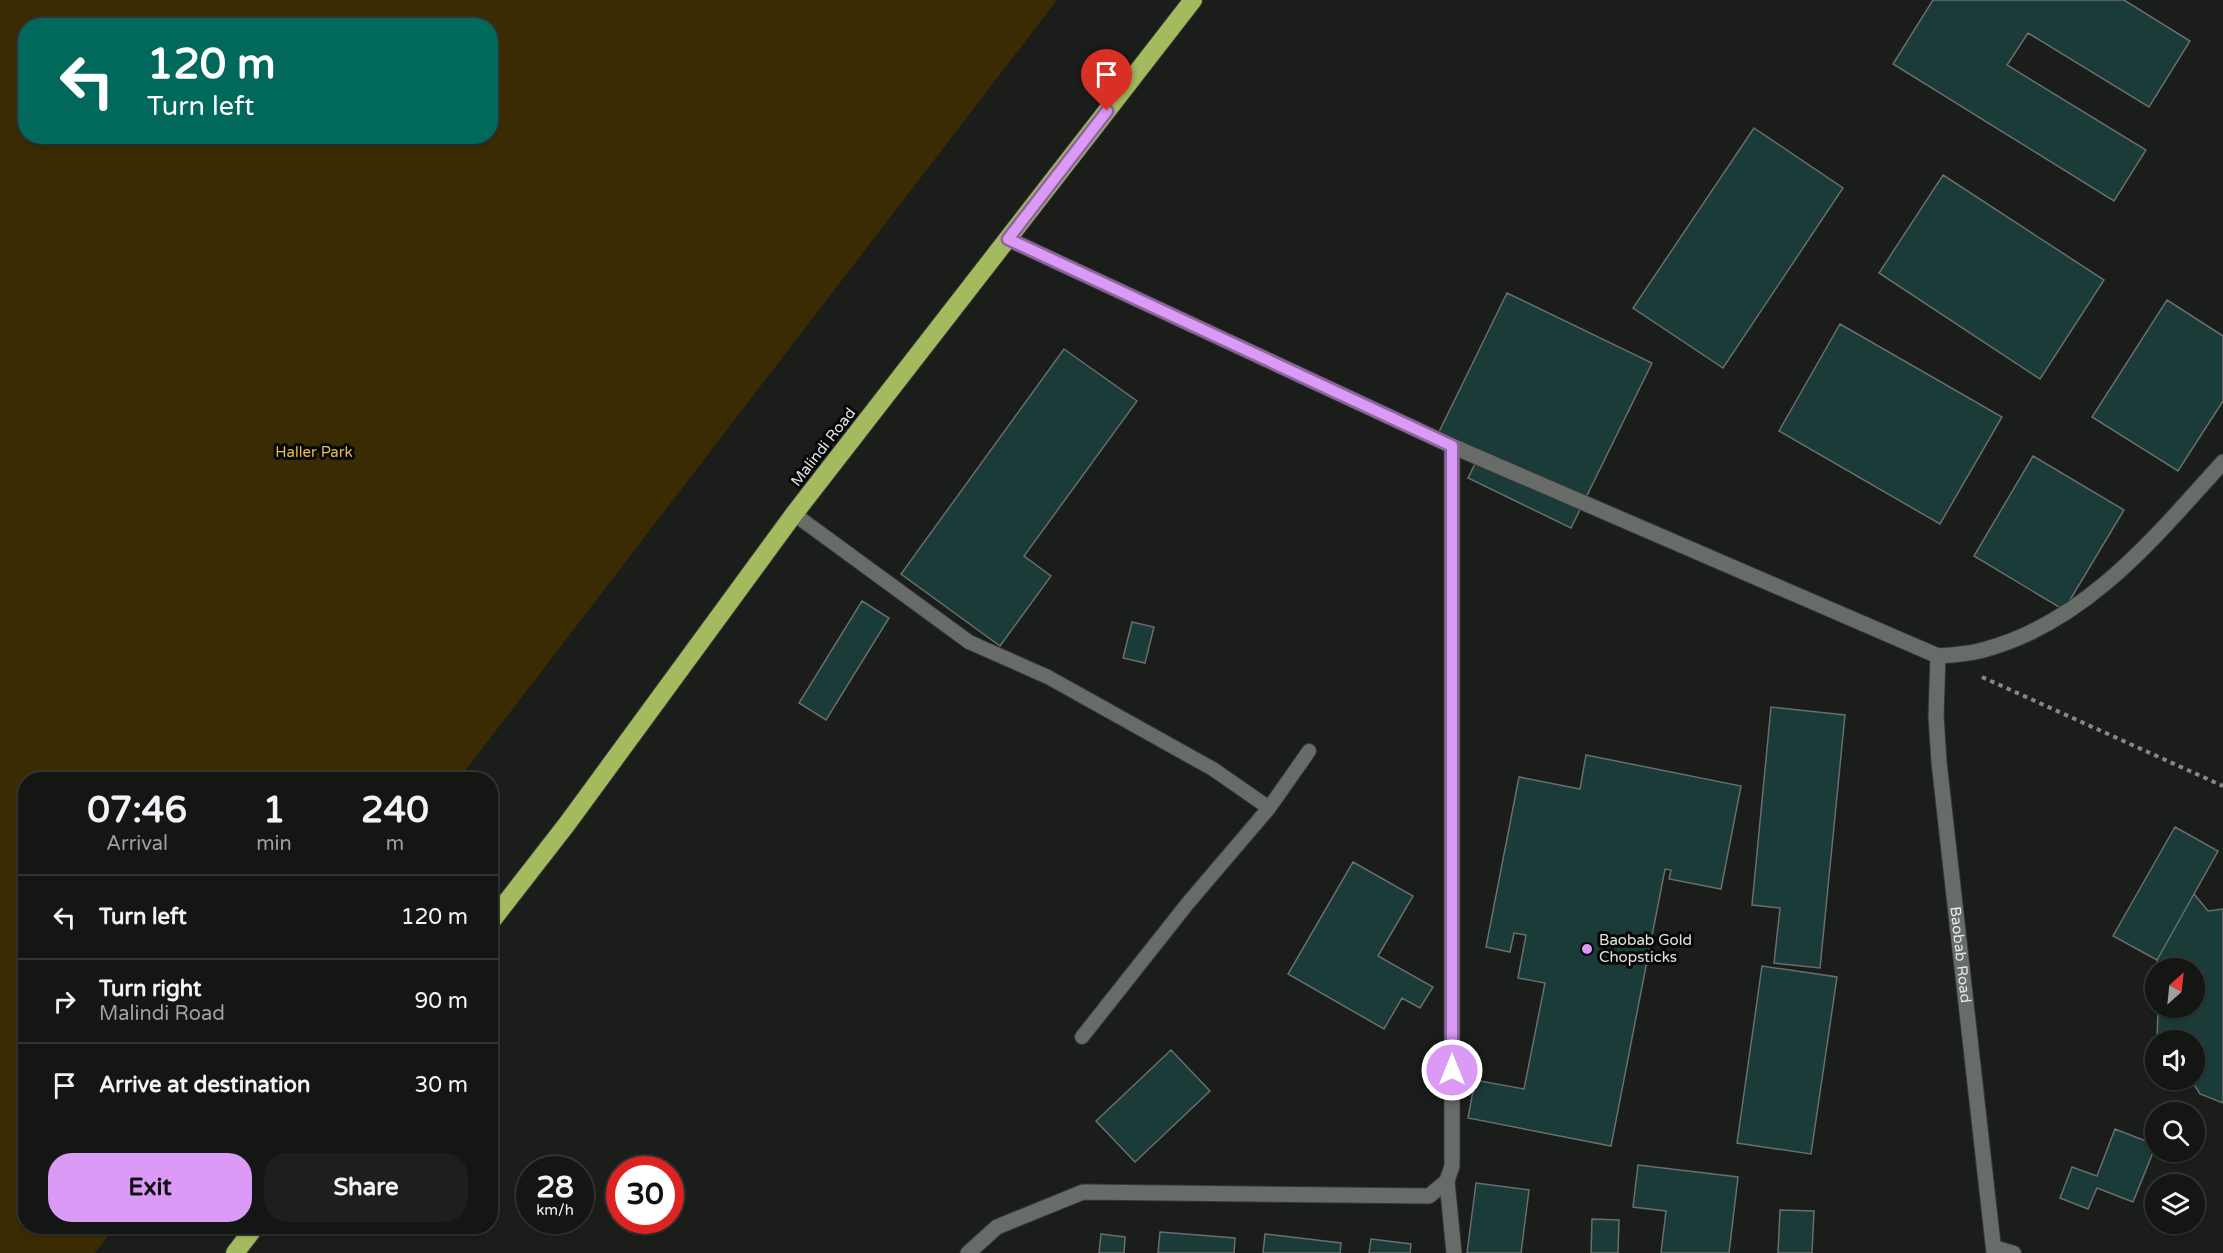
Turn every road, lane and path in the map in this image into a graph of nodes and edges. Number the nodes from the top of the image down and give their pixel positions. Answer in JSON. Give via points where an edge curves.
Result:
{"nodes":[{"id":1,"x":1193,"y":0,"type":"edge"},
{"id":2,"x":1008,"y":239,"type":"junction"},
{"id":3,"x":1452,"y":446,"type":"junction"},
{"id":4,"x":2223,"y":462,"type":"edge"},
{"id":5,"x":794,"y":514,"type":"junction"},
{"id":6,"x":1938,"y":656,"type":"junction"},
{"id":7,"x":1980,"y":676,"type":"dead end"},
{"id":8,"x":1309,"y":751,"type":"dead end"},
{"id":9,"x":2223,"y":786,"type":"edge"},
{"id":10,"x":1269,"y":808,"type":"junction"},
{"id":11,"x":498,"y":913,"type":"edge"},
{"id":12,"x":1083,"y":1037,"type":"dead end"},
{"id":13,"x":1446,"y":1181,"type":"junction"},
{"id":14,"x":250,"y":1234,"type":"edge"},
{"id":15,"x":1994,"y":1250,"type":"edge"},
{"id":16,"x":235,"y":1253,"type":"edge"},
{"id":17,"x":968,"y":1253,"type":"edge"},
{"id":18,"x":1454,"y":1253,"type":"edge"},
{"id":19,"x":2014,"y":1253,"type":"edge"}],
"edges":[{"from":1,"to":2,"type":"highway","name":"Malindi Road"},
{"from":2,"to":3,"type":"street"},
{"from":2,"to":5,"type":"highway","name":"Malindi Road"},
{"from":3,"to":6,"type":"street"},
{"from":3,"to":13,"type":"street","via":[[1452,1166]]},
{"from":4,"to":6,"type":"street","via":[[2148,545],[2103,587],[2019,638],[1982,651]]},
{"from":5,"to":10,"type":"lane","via":[[969,642],[1048,677],[1213,769]]},
{"from":5,"to":11,"type":"highway","name":"Malindi Road"},
{"from":6,"to":15,"type":"street","name":"Baobab Road","via":[[1939,762]]},
{"from":7,"to":9,"type":"path"},
{"from":8,"to":10,"type":"lane"},
{"from":10,"to":12,"type":"lane"},
{"from":13,"to":17,"type":"street","via":[[1429,1196],[1083,1192],[997,1227]]},
{"from":13,"to":18,"type":"street"},
{"from":14,"to":16,"type":"highway"},
{"from":15,"to":19,"type":"lane"}]}
